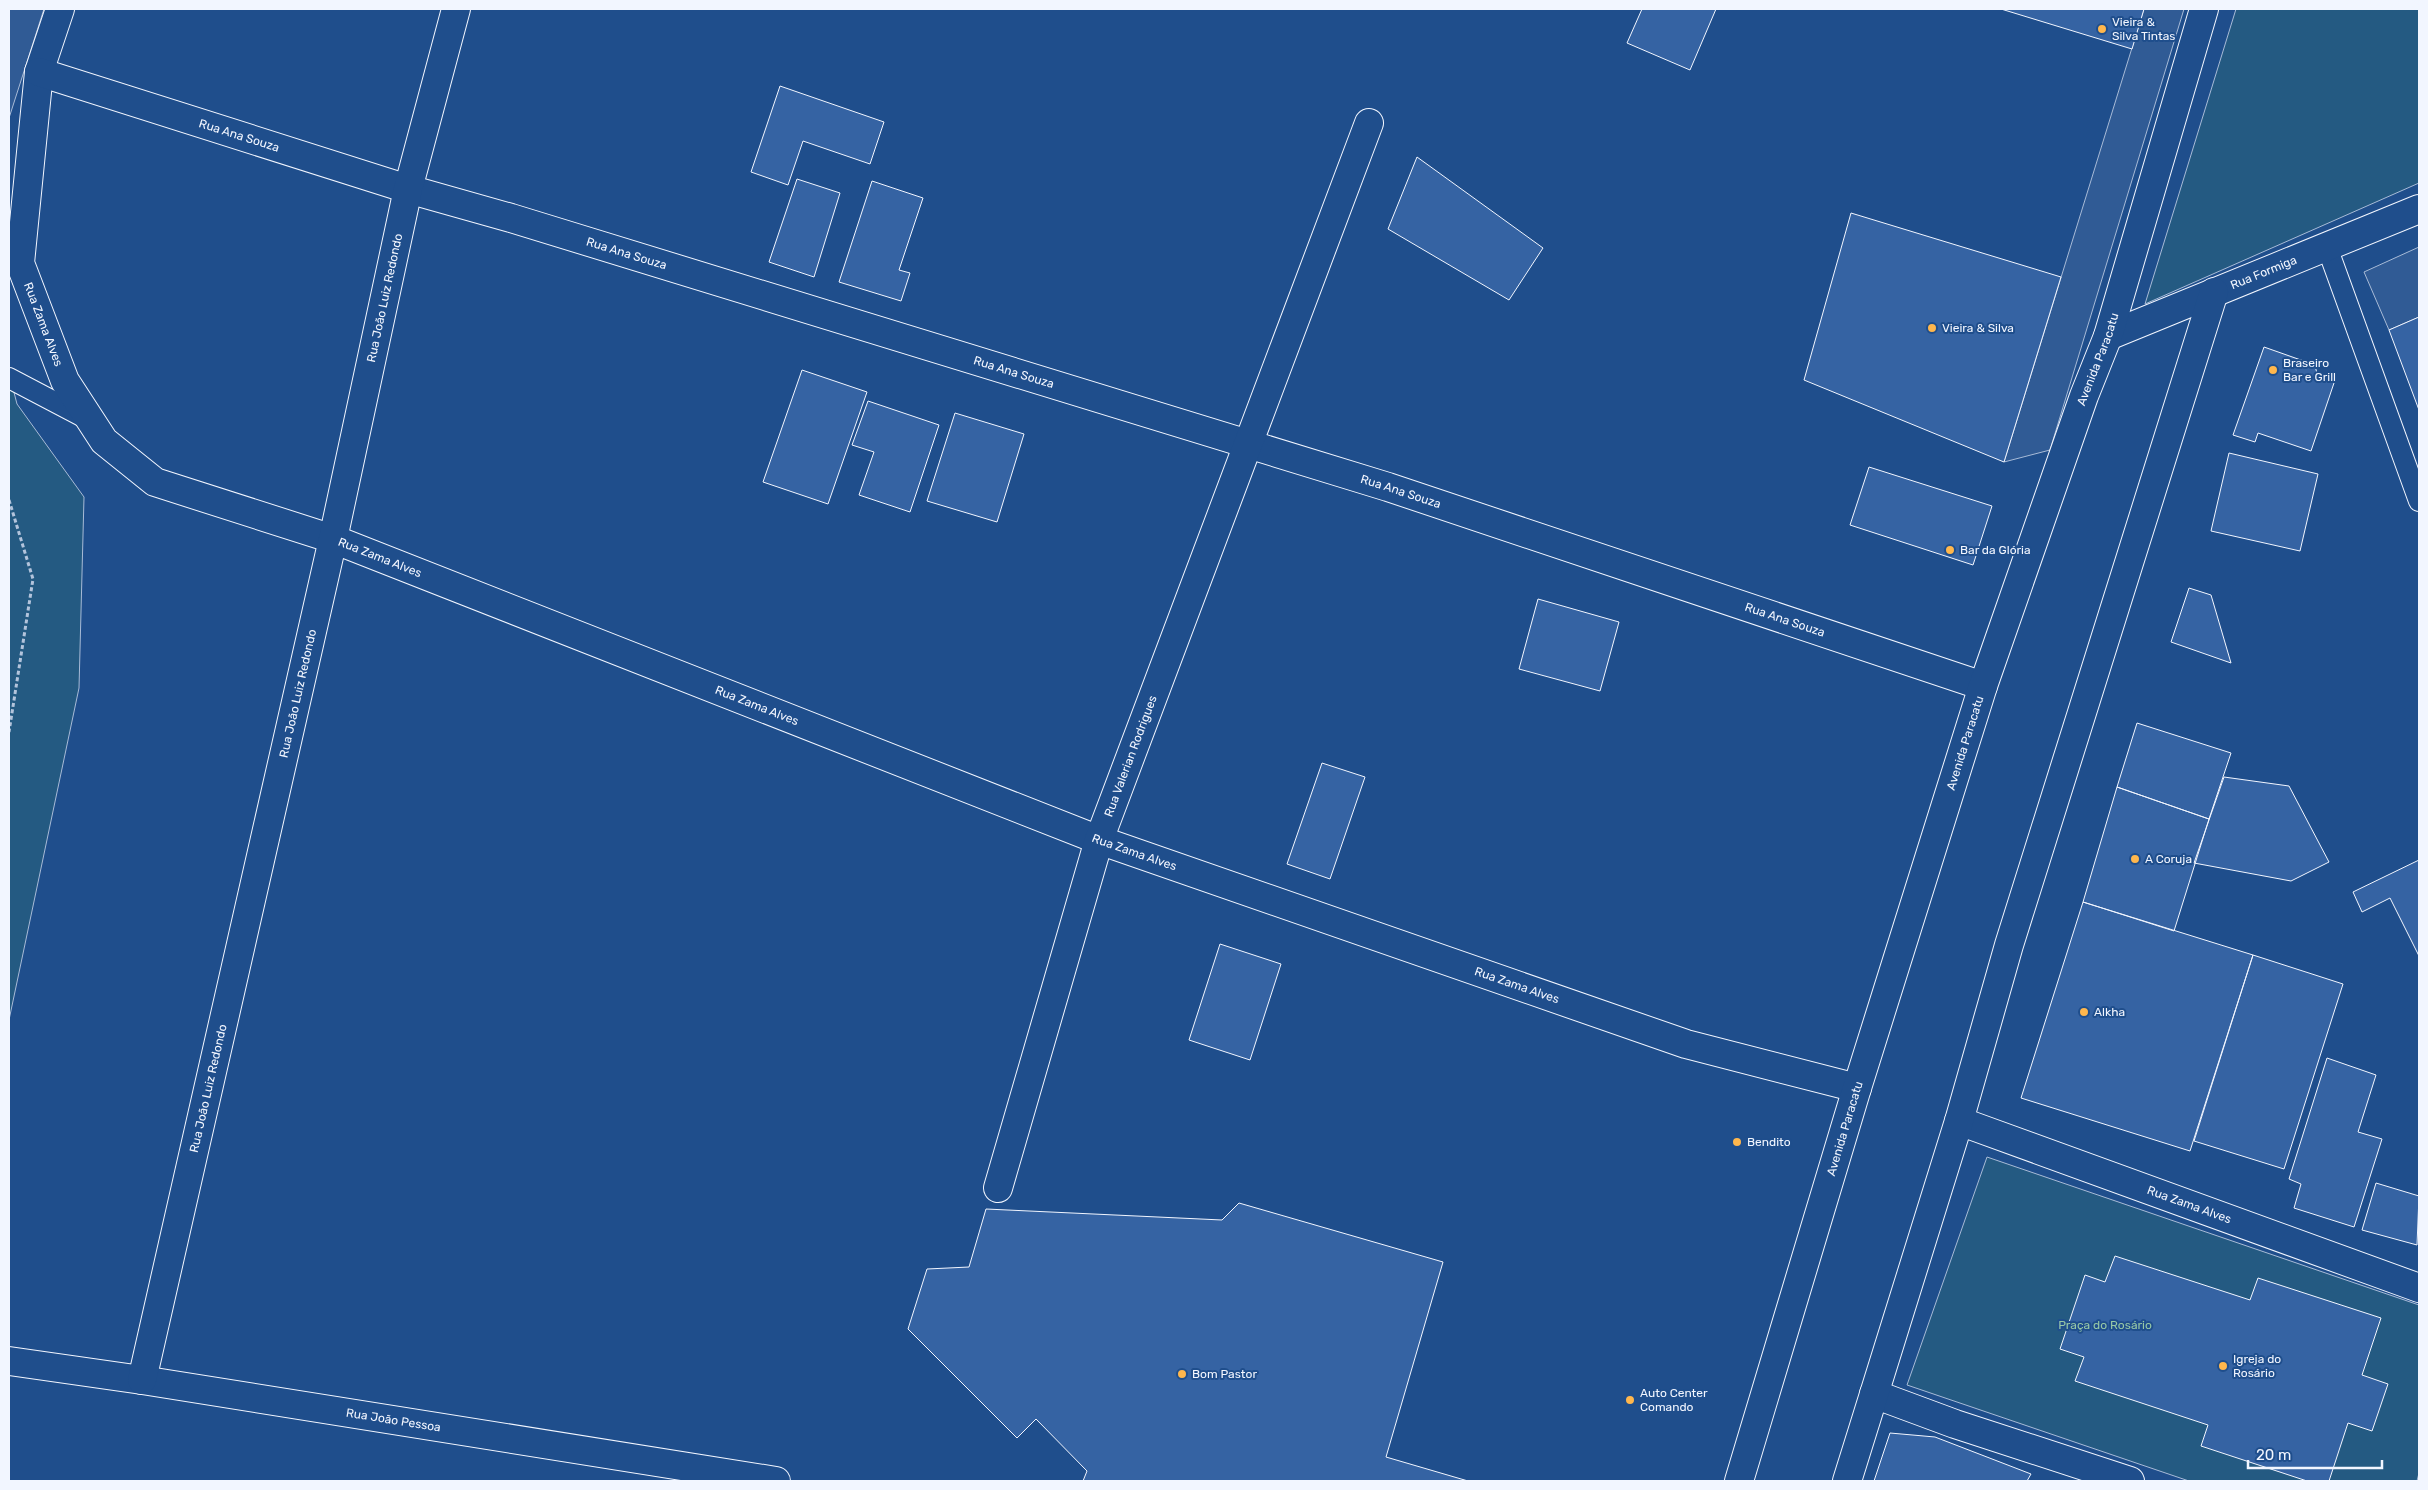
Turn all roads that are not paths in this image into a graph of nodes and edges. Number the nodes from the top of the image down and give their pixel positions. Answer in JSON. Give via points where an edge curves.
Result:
{"nodes":[{"id":1,"x":60,"y":9,"type":"edge"},
{"id":2,"x":456,"y":9,"type":"edge"},
{"id":3,"x":2204,"y":9,"type":"edge"},
{"id":4,"x":39,"y":72,"type":"junction"},
{"id":5,"x":1369,"y":124,"type":"dead end"},
{"id":6,"x":408,"y":189,"type":"junction"},
{"id":7,"x":2419,"y":209,"type":"edge"},
{"id":8,"x":2327,"y":246,"type":"junction"},
{"id":9,"x":2214,"y":292,"type":"junction"},
{"id":10,"x":2108,"y":336,"type":"junction"},
{"id":11,"x":9,"y":378,"type":"edge"},
{"id":12,"x":91,"y":421,"type":"junction"},
{"id":13,"x":1249,"y":445,"type":"junction"},
{"id":14,"x":2419,"y":501,"type":"edge"},
{"id":15,"x":333,"y":539,"type":"junction"},
{"id":16,"x":1983,"y":686,"type":"junction"},
{"id":17,"x":1099,"y":840,"type":"junction"},
{"id":18,"x":1857,"y":1088,"type":"junction"},
{"id":19,"x":1959,"y":1122,"type":"junction"},
{"id":20,"x":998,"y":1188,"type":"dead end"},
{"id":21,"x":2419,"y":1288,"type":"edge"},
{"id":22,"x":9,"y":1361,"type":"edge"},
{"id":23,"x":142,"y":1380,"type":"junction"},
{"id":24,"x":1874,"y":1394,"type":"junction"},
{"id":25,"x":776,"y":1481,"type":"edge"},
{"id":26,"x":1739,"y":1481,"type":"edge"},
{"id":27,"x":1847,"y":1481,"type":"edge"},
{"id":28,"x":2130,"y":1481,"type":"edge"}],
"edges":[{"from":1,"to":4,"type":"street","name":"Rua Zama Alves"},
{"from":2,"to":6,"type":"street","name":"Rua João Luiz Redondo"},
{"from":3,"to":10,"type":"street","name":"Avenida Paracatu"},
{"from":4,"to":6,"type":"street","name":"Rua Ana Souza"},
{"from":4,"to":12,"type":"street","name":"Rua Zama Alves","via":[[20,263],[66,382]]},
{"from":5,"to":13,"type":"street","name":"Rua Valerian Rodrigues"},
{"from":6,"to":13,"type":"street","name":"Rua Ana Souza"},
{"from":6,"to":15,"type":"street","name":"Rua João Luiz Redondo"},
{"from":7,"to":8,"type":"street","name":"Rua Formiga"},
{"from":8,"to":9,"type":"street","name":"Rua Formiga"},
{"from":8,"to":14,"type":"lane"},
{"from":9,"to":10,"type":"street","name":"Rua Formiga"},
{"from":9,"to":19,"type":"street","via":[[2009,945]]},
{"from":10,"to":16,"type":"street","name":"Avenida Paracatu"},
{"from":11,"to":12,"type":"lane"},
{"from":12,"to":15,"type":"street","name":"Rua Zama Alves","via":[[104,441],[155,482]]},
{"from":13,"to":16,"type":"street","name":"Rua Ana Souza","via":[[1388,487]]},
{"from":13,"to":17,"type":"street","name":"Rua Valerian Rodrigues"},
{"from":15,"to":17,"type":"street","name":"Rua Zama Alves"},
{"from":15,"to":23,"type":"street","name":"Rua João Luiz Redondo"},
{"from":16,"to":18,"type":"street","name":"Avenida Paracatu"},
{"from":17,"to":18,"type":"street","name":"Rua Zama Alves","via":[[1686,1044]]},
{"from":17,"to":20,"type":"street","name":"Rua Valerian Rodrigues"},
{"from":18,"to":26,"type":"street","name":"Avenida Paracatu"},
{"from":19,"to":21,"type":"street","name":"Rua Zama Alves"},
{"from":19,"to":24,"type":"street"},
{"from":22,"to":23,"type":"street","name":"Rua João Pessoa"},
{"from":23,"to":25,"type":"street","name":"Rua João Pessoa"},
{"from":24,"to":27,"type":"street"},
{"from":24,"to":28,"type":"street"}]}
